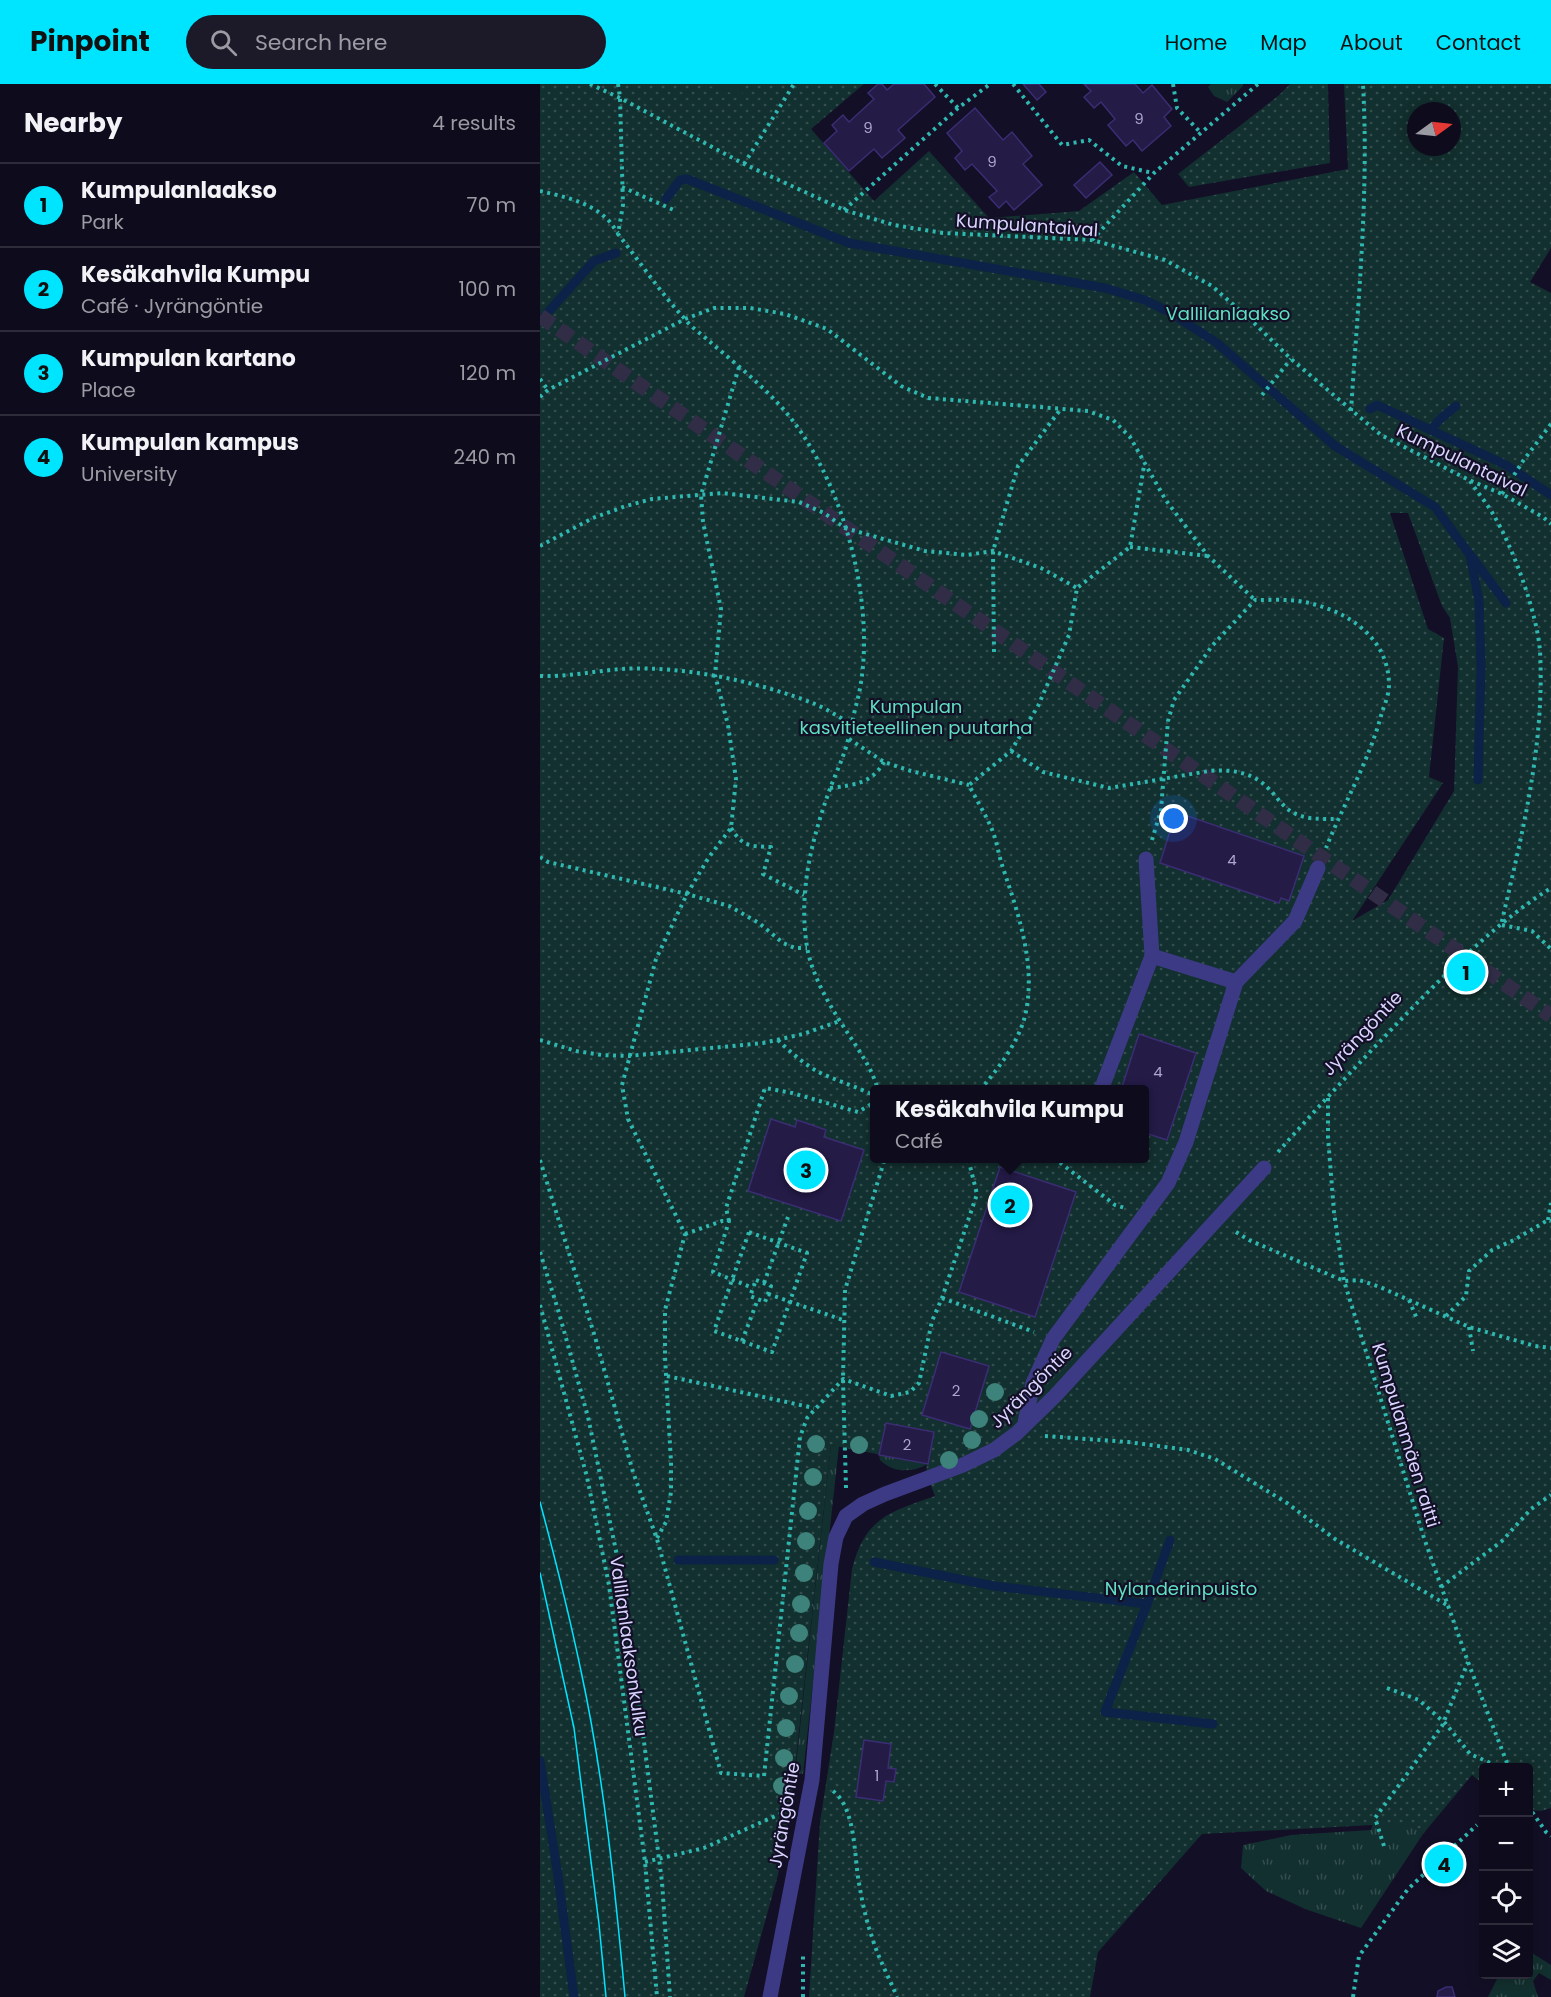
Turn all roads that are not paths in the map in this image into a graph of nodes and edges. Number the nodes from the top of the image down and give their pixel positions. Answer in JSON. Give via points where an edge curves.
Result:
{"nodes":[{"id":1,"x":1146,"y":859,"type":"road end"},
{"id":2,"x":1317,"y":868,"type":"road end"},
{"id":3,"x":1152,"y":956,"type":"junction"},
{"id":4,"x":1236,"y":982,"type":"junction"},
{"id":5,"x":1103,"y":1085,"type":"edge"},
{"id":6,"x":1264,"y":1168,"type":"road end"},
{"id":7,"x":1021,"y":1428,"type":"junction"},
{"id":8,"x":770,"y":1997,"type":"edge"}],
"edges":[{"from":1,"to":3,"type":"street"},
{"from":2,"to":4,"type":"street","via":[[1295,921]]},
{"from":3,"to":4,"type":"street"},
{"from":3,"to":5,"type":"street"},
{"from":4,"to":7,"type":"street","via":[[1186,1142],[1168,1184],[1053,1339],[1033,1383]]},
{"from":6,"to":7,"type":"street","name":"Jyrängöntie"},
{"from":7,"to":8,"type":"street","name":"Jyrängöntie","via":[[994,1450],[963,1465],[863,1504],[846,1516],[836,1537],[808,1801]]}]}
